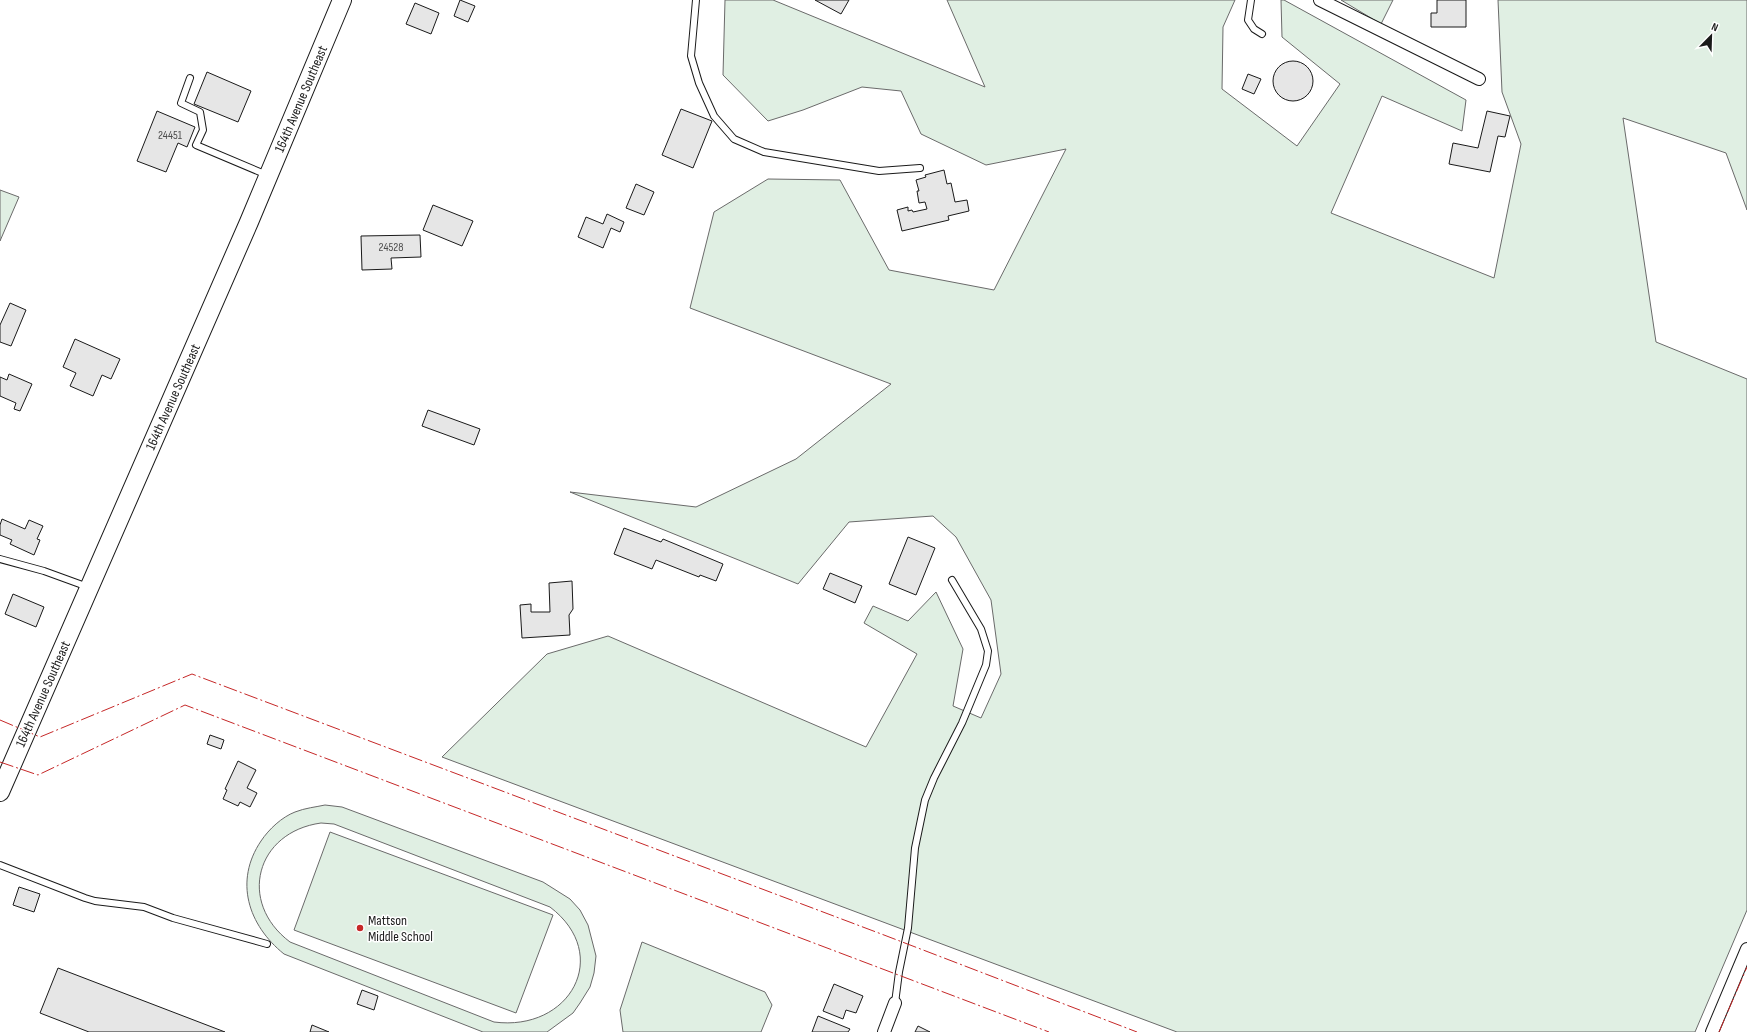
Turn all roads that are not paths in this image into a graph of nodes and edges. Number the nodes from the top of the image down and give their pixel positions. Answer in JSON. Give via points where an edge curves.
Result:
{"nodes":[{"id":1,"x":342,"y":0,"type":"edge"},
{"id":2,"x":696,"y":0,"type":"edge"},
{"id":3,"x":1250,"y":0,"type":"edge"},
{"id":4,"x":1320,"y":0,"type":"edge"},
{"id":5,"x":1262,"y":34,"type":"dead end"},
{"id":6,"x":190,"y":78,"type":"dead end"},
{"id":7,"x":1479,"y":79,"type":"dead end"},
{"id":8,"x":920,"y":168,"type":"dead end"},
{"id":9,"x":268,"y":176,"type":"junction"},
{"id":10,"x":0,"y":558,"type":"edge"},
{"id":11,"x":952,"y":580,"type":"dead end"},
{"id":12,"x":89,"y":588,"type":"junction"},
{"id":13,"x":0,"y":792,"type":"edge"},
{"id":14,"x":0,"y":865,"type":"edge"},
{"id":15,"x":267,"y":944,"type":"dead end"},
{"id":16,"x":1747,"y":949,"type":"edge"},
{"id":17,"x":895,"y":1003,"type":"joint"},
{"id":18,"x":884,"y":1032,"type":"edge"},
{"id":19,"x":1712,"y":1032,"type":"edge"}],
"edges":[{"from":1,"to":9,"type":"street","name":"164th Avenue Southeast"},
{"from":2,"to":8,"type":"lane","via":[[691,56],[699,83],[714,116],[734,139],[764,152],[879,171]]},
{"from":3,"to":5,"type":"lane","via":[[1248,20],[1254,29]]},
{"from":4,"to":7,"type":"street"},
{"from":6,"to":9,"type":"lane","via":[[181,103],[200,112],[203,130],[196,145]]},
{"from":9,"to":12,"type":"street","name":"164th Avenue Southeast"},
{"from":10,"to":12,"type":"lane"},
{"from":11,"to":17,"type":"lane","via":[[981,630],[988,651],[986,665],[962,723],[934,778],[924,806],[914,848],[908,928]]},
{"from":12,"to":13,"type":"street","name":"164th Avenue Southeast"},
{"from":14,"to":15,"type":"lane","via":[[95,901],[144,907],[173,918]]},
{"from":16,"to":19,"type":"street"},
{"from":17,"to":18,"type":"street"}]}
